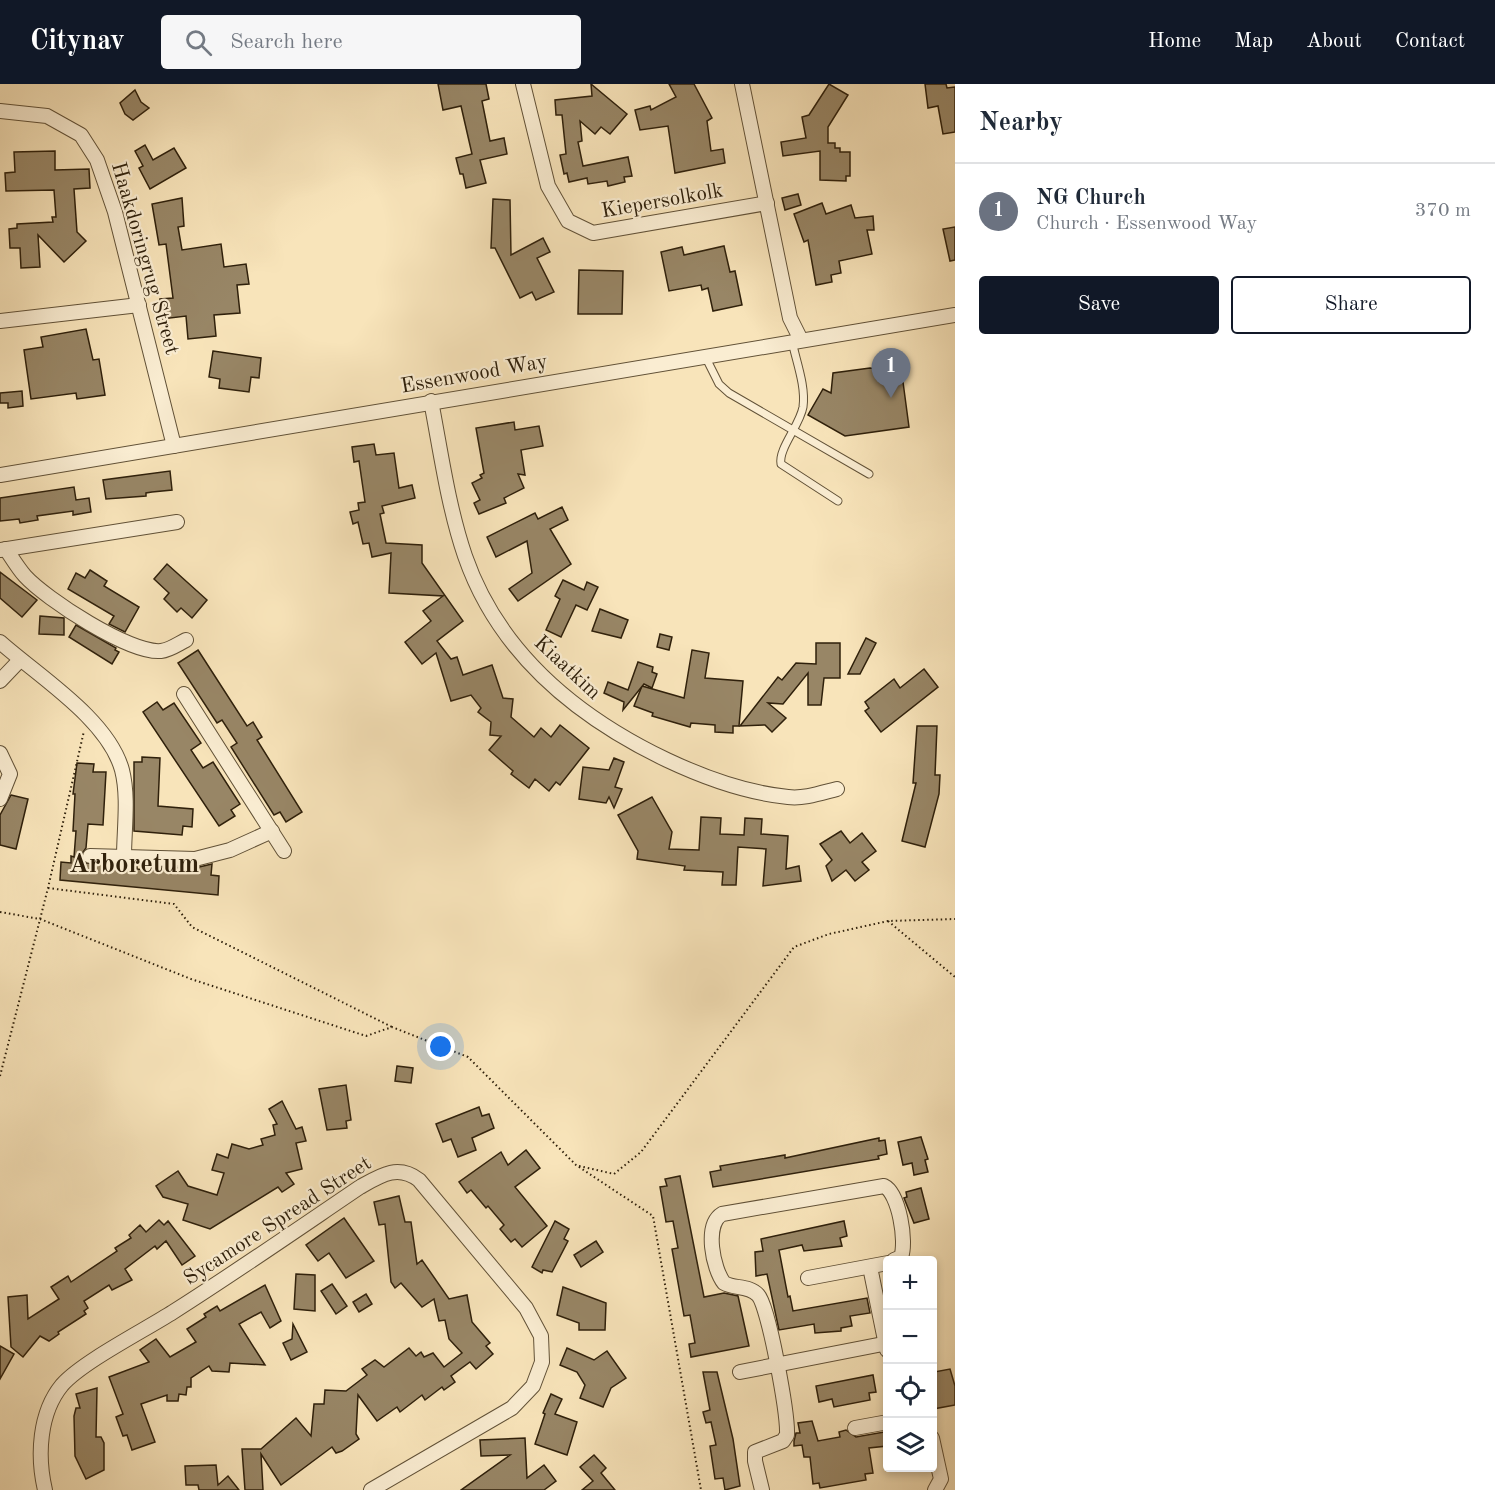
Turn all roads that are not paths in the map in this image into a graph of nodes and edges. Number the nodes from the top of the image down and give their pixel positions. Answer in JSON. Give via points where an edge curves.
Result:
{"nodes":[{"id":1,"x":524,"y":84,"type":"edge"},
{"id":2,"x":742,"y":84,"type":"edge"},
{"id":3,"x":0,"y":111,"type":"edge"},
{"id":4,"x":766,"y":203,"type":"junction"},
{"id":5,"x":139,"y":305,"type":"junction"},
{"id":6,"x":955,"y":315,"type":"edge"},
{"id":7,"x":0,"y":321,"type":"edge"},
{"id":8,"x":797,"y":340,"type":"junction"},
{"id":9,"x":705,"y":356,"type":"junction"},
{"id":10,"x":431,"y":401,"type":"junction"},
{"id":11,"x":795,"y":429,"type":"junction"},
{"id":12,"x":174,"y":446,"type":"junction"},
{"id":13,"x":869,"y":474,"type":"dead end"},
{"id":14,"x":0,"y":475,"type":"edge"},
{"id":15,"x":838,"y":501,"type":"dead end"},
{"id":16,"x":177,"y":522,"type":"dead end"},
{"id":17,"x":3,"y":550,"type":"edge"},
{"id":18,"x":186,"y":640,"type":"dead end"},
{"id":19,"x":0,"y":642,"type":"edge"},
{"id":20,"x":20,"y":660,"type":"junction"},
{"id":21,"x":0,"y":681,"type":"edge"},
{"id":22,"x":184,"y":694,"type":"dead end"},
{"id":23,"x":0,"y":753,"type":"edge"},
{"id":24,"x":837,"y":789,"type":"dead end"},
{"id":25,"x":0,"y":799,"type":"edge"},
{"id":26,"x":272,"y":831,"type":"junction"},
{"id":27,"x":284,"y":851,"type":"dead end"},
{"id":28,"x":90,"y":856,"type":"dead end"},
{"id":29,"x":124,"y":857,"type":"junction"},
{"id":30,"x":898,"y":1256,"type":"edge"},
{"id":31,"x":883,"y":1264,"type":"edge"},
{"id":32,"x":870,"y":1267,"type":"junction"},
{"id":33,"x":808,"y":1278,"type":"dead end"},
{"id":34,"x":883,"y":1327,"type":"edge"},
{"id":35,"x":883,"y":1347,"type":"edge"},
{"id":36,"x":777,"y":1366,"type":"junction"},
{"id":37,"x":740,"y":1372,"type":"dead end"},
{"id":38,"x":883,"y":1423,"type":"edge"},
{"id":39,"x":855,"y":1428,"type":"dead end"},
{"id":40,"x":937,"y":1458,"type":"edge"},
{"id":41,"x":45,"y":1490,"type":"edge"},
{"id":42,"x":371,"y":1490,"type":"edge"},
{"id":43,"x":762,"y":1490,"type":"edge"},
{"id":44,"x":935,"y":1490,"type":"edge"}],
"edges":[{"from":1,"to":4,"type":"street","name":"Kiepersolkolk","via":[[548,186],[568,221],[592,233]]},
{"from":2,"to":4,"type":"street"},
{"from":3,"to":5,"type":"street","name":"Haakdoringrug Street","via":[[47,116],[81,135],[90,146],[106,183]]},
{"from":4,"to":8,"type":"street"},
{"from":5,"to":7,"type":"street"},
{"from":5,"to":12,"type":"street","name":"Haakdoringrug Street"},
{"from":6,"to":8,"type":"street","name":"Essenwood Way"},
{"from":8,"to":9,"type":"street","name":"Essenwood Way"},
{"from":8,"to":11,"type":"lane","via":[[803,397]]},
{"from":9,"to":10,"type":"street","name":"Essenwood Way"},
{"from":9,"to":11,"type":"lane","via":[[718,384],[729,393]]},
{"from":10,"to":12,"type":"street","name":"Essenwood Way"},
{"from":10,"to":24,"type":"street","name":"Kiaatkim","via":[[466,558],[512,642],[547,682],[581,711],[626,740],[683,768],[789,797]]},
{"from":11,"to":13,"type":"lane"},
{"from":11,"to":15,"type":"lane","via":[[781,455],[781,465]]},
{"from":12,"to":14,"type":"street","name":"Essenwood Way"},
{"from":16,"to":17,"type":"street"},
{"from":17,"to":18,"type":"street","via":[[41,591],[139,648],[161,651]]},
{"from":19,"to":20,"type":"street"},
{"from":20,"to":21,"type":"street"},
{"from":20,"to":29,"type":"street","via":[[87,716],[122,768]]},
{"from":22,"to":26,"type":"street"},
{"from":23,"to":25,"type":"street","via":[[10,774]]},
{"from":26,"to":27,"type":"street"},
{"from":26,"to":29,"type":"street","via":[[212,856],[179,860]]},
{"from":28,"to":29,"type":"street"},
{"from":30,"to":36,"type":"street","via":[[903,1252],[894,1194],[884,1186],[717,1217],[711,1233],[718,1275],[723,1283],[748,1289],[761,1300]]},
{"from":31,"to":32,"type":"street"},
{"from":32,"to":33,"type":"street"},
{"from":32,"to":34,"type":"street"},
{"from":35,"to":36,"type":"street"},
{"from":36,"to":37,"type":"street"},
{"from":36,"to":43,"type":"street","via":[[787,1435],[783,1441],[755,1452]]},
{"from":38,"to":39,"type":"street"},
{"from":40,"to":44,"type":"street","via":[[941,1479]]},
{"from":41,"to":42,"type":"street","name":"Sycamore Spread Street","via":[[42,1433],[52,1402],[71,1376],[360,1187],[381,1175],[400,1171],[419,1180],[526,1308],[541,1336],[543,1362],[533,1386],[512,1408]]}]}
